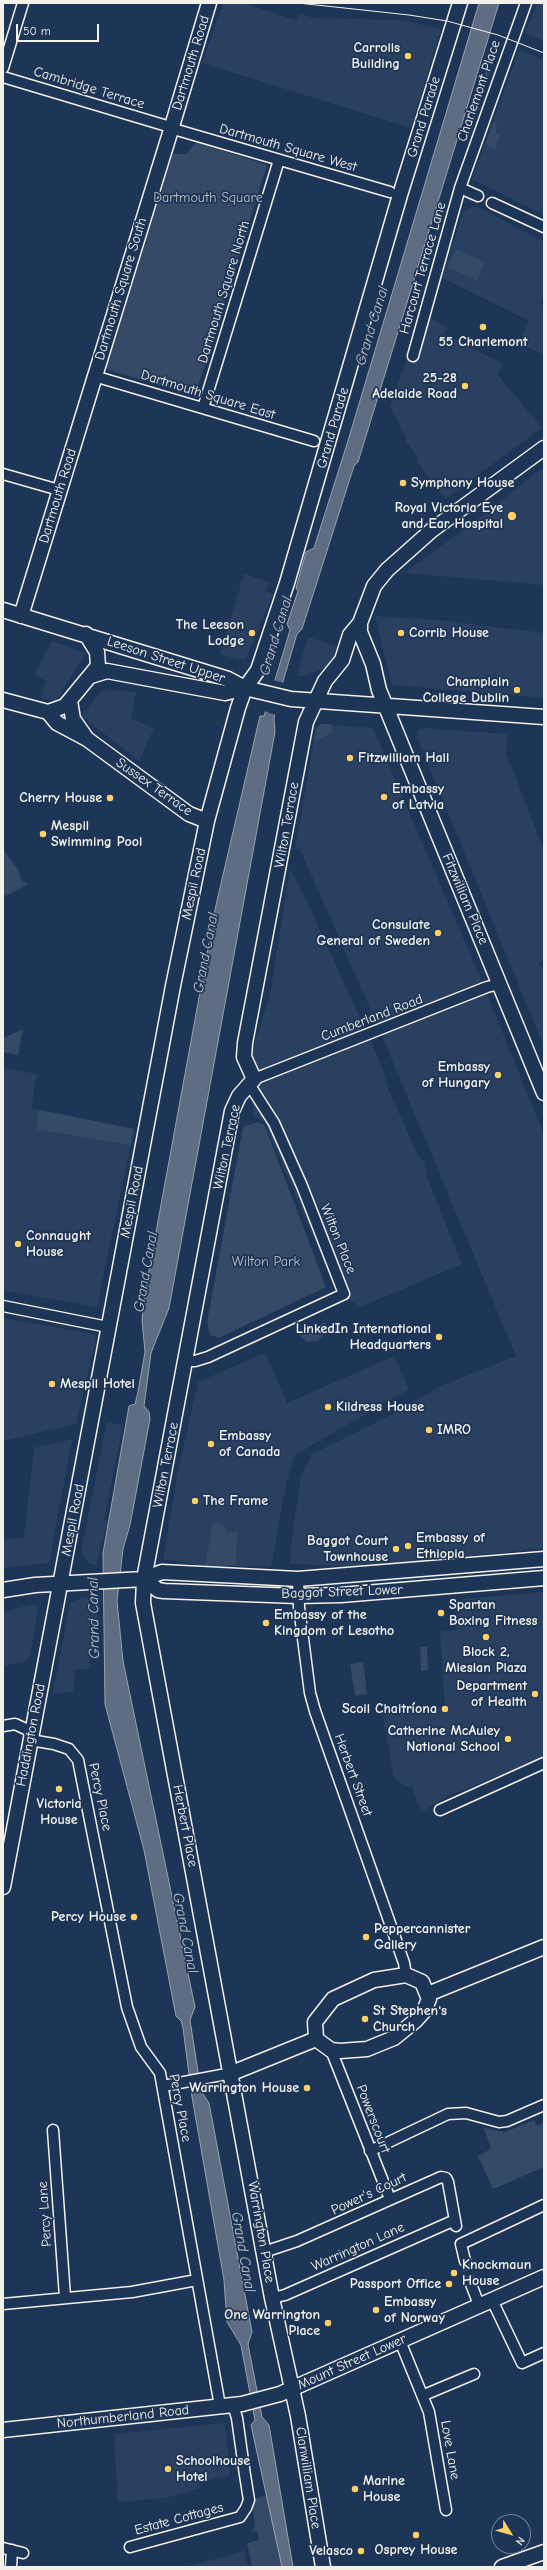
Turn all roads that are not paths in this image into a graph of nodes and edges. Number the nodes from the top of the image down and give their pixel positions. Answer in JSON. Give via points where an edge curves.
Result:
{"nodes":[{"id":1,"x":23,"y":3,"type":"edge"},
{"id":2,"x":209,"y":3,"type":"edge"},
{"id":3,"x":460,"y":3,"type":"edge"},
{"id":4,"x":526,"y":3,"type":"edge"},
{"id":5,"x":3,"y":68,"type":"edge"},
{"id":6,"x":3,"y":77,"type":"edge"},
{"id":7,"x":172,"y":128,"type":"junction"},
{"id":8,"x":279,"y":160,"type":"junction"},
{"id":9,"x":460,"y":188,"type":"junction"},
{"id":10,"x":390,"y":192,"type":"dead end"},
{"id":11,"x":478,"y":196,"type":"dead end"},
{"id":12,"x":492,"y":203,"type":"dead end"},
{"id":13,"x":544,"y":228,"type":"edge"},
{"id":14,"x":412,"y":356,"type":"dead end"},
{"id":15,"x":94,"y":376,"type":"junction"},
{"id":16,"x":203,"y":408,"type":"junction"},
{"id":17,"x":314,"y":441,"type":"dead end"},
{"id":18,"x":544,"y":448,"type":"edge"},
{"id":19,"x":3,"y":474,"type":"edge"},
{"id":20,"x":59,"y":490,"type":"junction"},
{"id":21,"x":3,"y":610,"type":"edge"},
{"id":22,"x":21,"y":616,"type":"junction"},
{"id":23,"x":360,"y":623,"type":"junction"},
{"id":24,"x":86,"y":634,"type":"junction"},
{"id":25,"x":367,"y":649,"type":"junction"},
{"id":26,"x":342,"y":660,"type":"junction"},
{"id":27,"x":91,"y":676,"type":"junction"},
{"id":28,"x":246,"y":688,"type":"junction"},
{"id":29,"x":3,"y":700,"type":"edge"},
{"id":30,"x":70,"y":701,"type":"junction"},
{"id":31,"x":303,"y":701,"type":"junction"},
{"id":32,"x":386,"y":706,"type":"junction"},
{"id":33,"x":48,"y":712,"type":"junction"},
{"id":34,"x":544,"y":718,"type":"edge"},
{"id":35,"x":87,"y":739,"type":"junction"},
{"id":36,"x":207,"y":821,"type":"junction"},
{"id":37,"x":500,"y":984,"type":"junction"},
{"id":38,"x":252,"y":1082,"type":"junction"},
{"id":39,"x":544,"y":1093,"type":"edge"},
{"id":40,"x":3,"y":1306,"type":"edge"},
{"id":41,"x":108,"y":1327,"type":"junction"},
{"id":42,"x":187,"y":1361,"type":"junction"},
{"id":43,"x":544,"y":1559,"type":"edge"},
{"id":44,"x":464,"y":1566,"type":"junction"},
{"id":45,"x":544,"y":1578,"type":"edge"},
{"id":46,"x":144,"y":1579,"type":"junction"},
{"id":47,"x":298,"y":1579,"type":"junction"},
{"id":48,"x":60,"y":1583,"type":"junction"},
{"id":49,"x":468,"y":1584,"type":"junction"},
{"id":50,"x":3,"y":1590,"type":"edge"},
{"id":51,"x":297,"y":1596,"type":"junction"},
{"id":52,"x":3,"y":1726,"type":"edge"},
{"id":53,"x":31,"y":1736,"type":"junction"},
{"id":54,"x":544,"y":1763,"type":"edge"},
{"id":55,"x":440,"y":1810,"type":"dead end"},
{"id":56,"x":3,"y":1887,"type":"edge"},
{"id":57,"x":544,"y":1947,"type":"edge"},
{"id":58,"x":406,"y":1975,"type":"junction"},
{"id":59,"x":428,"y":1994,"type":"junction"},
{"id":60,"x":316,"y":2039,"type":"junction"},
{"id":61,"x":331,"y":2050,"type":"junction"},
{"id":62,"x":232,"y":2073,"type":"junction"},
{"id":63,"x":163,"y":2086,"type":"junction"},
{"id":64,"x":544,"y":2105,"type":"edge"},
{"id":65,"x":53,"y":2130,"type":"dead end"},
{"id":66,"x":370,"y":2151,"type":"junction"},
{"id":67,"x":390,"y":2199,"type":"junction"},
{"id":68,"x":544,"y":2205,"type":"edge"},
{"id":69,"x":456,"y":2223,"type":"joint"},
{"id":70,"x":264,"y":2252,"type":"junction"},
{"id":71,"x":465,"y":2261,"type":"tunnel mouth"},
{"id":72,"x":544,"y":2276,"type":"edge"},
{"id":73,"x":197,"y":2280,"type":"junction"},
{"id":74,"x":471,"y":2284,"type":"tunnel mouth"},
{"id":75,"x":65,"y":2297,"type":"junction"},
{"id":76,"x":272,"y":2298,"type":"junction"},
{"id":77,"x":485,"y":2303,"type":"junction"},
{"id":78,"x":3,"y":2304,"type":"edge"},
{"id":79,"x":400,"y":2341,"type":"junction"},
{"id":80,"x":544,"y":2353,"type":"edge"},
{"id":81,"x":474,"y":2374,"type":"dead end"},
{"id":82,"x":291,"y":2390,"type":"junction"},
{"id":83,"x":424,"y":2395,"type":"junction"},
{"id":84,"x":269,"y":2396,"type":"joint"},
{"id":85,"x":232,"y":2405,"type":"junction"},
{"id":86,"x":3,"y":2430,"type":"edge"},
{"id":87,"x":446,"y":2510,"type":"dead end"},
{"id":88,"x":130,"y":2547,"type":"dead end"},
{"id":89,"x":8,"y":2549,"type":"edge"},
{"id":90,"x":544,"y":2552,"type":"edge"},
{"id":91,"x":23,"y":2553,"type":"dead end"},
{"id":92,"x":11,"y":2567,"type":"edge"},
{"id":93,"x":323,"y":2567,"type":"edge"},
{"id":94,"x":502,"y":2567,"type":"edge"}],
"edges":[{"from":1,"to":5,"type":"street"},
{"from":2,"to":7,"type":"main road","name":"Dartmouth Road"},
{"from":3,"to":28,"type":"main road","name":"Grand Parade","via":[[400,195],[287,583],[258,670]]},
{"from":4,"to":9,"type":"street","name":"Charlemont Place"},
{"from":6,"to":7,"type":"street","name":"Cambridge Terrace"},
{"from":7,"to":8,"type":"street","name":"Dartmouth Square West"},
{"from":7,"to":15,"type":"main road","name":"Dartmouth Square South"},
{"from":8,"to":10,"type":"street","name":"Dartmouth Square West"},
{"from":8,"to":16,"type":"street","name":"Dartmouth Square North"},
{"from":9,"to":11,"type":"street"},
{"from":9,"to":14,"type":"street","name":"Harcourt Terrace Lane"},
{"from":12,"to":13,"type":"street"},
{"from":15,"to":16,"type":"street","name":"Dartmouth Square East"},
{"from":15,"to":20,"type":"main road","name":"Dartmouth Road"},
{"from":16,"to":17,"type":"street","name":"Dartmouth Square East"},
{"from":18,"to":23,"type":"main road","via":[[432,530],[400,558],[374,586]]},
{"from":19,"to":20,"type":"street"},
{"from":20,"to":22,"type":"main road","name":"Dartmouth Road"},
{"from":21,"to":22,"type":"main road","name":"Leeson Street Upper"},
{"from":22,"to":24,"type":"main road","name":"Leeson Street Upper"},
{"from":23,"to":25,"type":"main road","name":"Fitzwilliam Place"},
{"from":23,"to":26,"type":"main road","via":[[350,635]]},
{"from":24,"to":27,"type":"main road","name":"Leeson Street Upper","via":[[91,640],[98,660],[98,666]]},
{"from":24,"to":28,"type":"main road","name":"Leeson Street Upper","via":[[228,679]]},
{"from":25,"to":26,"type":"main road"},
{"from":25,"to":32,"type":"main road","name":"Fitzwilliam Place"},
{"from":26,"to":31,"type":"main road","name":"Wilton Terrace","via":[[325,681]]},
{"from":27,"to":28,"type":"main road","name":"Leeson Street Upper","via":[[107,671],[225,693]]},
{"from":27,"to":30,"type":"main road","name":"Leeson Street Upper"},
{"from":28,"to":31,"type":"main road","name":"Leeson Street Upper"},
{"from":28,"to":36,"type":"main road","name":"Sussex Terrace","via":[[238,708]]},
{"from":29,"to":33,"type":"main road"},
{"from":30,"to":33,"type":"main road","name":"Leeson Street Upper"},
{"from":30,"to":35,"type":"main road","name":"Sussex Terrace","via":[[73,719]]},
{"from":31,"to":32,"type":"main road","name":"Leeson Street Upper"},
{"from":31,"to":38,"type":"main road","name":"Wilton Terrace","via":[[304,731],[245,1043],[244,1057]]},
{"from":32,"to":34,"type":"main road","name":"Leeson Street Upper"},
{"from":32,"to":37,"type":"main road","name":"Fitzwilliam Place"},
{"from":33,"to":35,"type":"main road","name":"Sussex Terrace","via":[[57,723]]},
{"from":35,"to":36,"type":"main road","name":"Sussex Terrace","via":[[189,814]]},
{"from":36,"to":41,"type":"main road","name":"Mespil Road"},
{"from":37,"to":38,"type":"street","name":"Cumberland Road"},
{"from":37,"to":39,"type":"main road","name":"Fitzwilliam Place"},
{"from":38,"to":42,"type":"main road","name":"Wilton Terrace","via":[[239,1096],[232,1111]]},
{"from":38,"to":42,"type":"street","name":"Wilton Place","via":[[274,1123],[302,1186],[344,1294],[208,1357]]},
{"from":40,"to":41,"type":"street"},
{"from":41,"to":48,"type":"main road","name":"Mespil Road"},
{"from":42,"to":46,"type":"main road","name":"Wilton Terrace"},
{"from":43,"to":44,"type":"main road","name":"Baggot Street Lower"},
{"from":44,"to":47,"type":"main road","name":"Baggot Street Lower"},
{"from":44,"to":49,"type":"main road"},
{"from":45,"to":49,"type":"main road","name":"Baggot Street Lower"},
{"from":46,"to":47,"type":"main road","name":"Baggot Street Lower","via":[[162,1572]]},
{"from":46,"to":48,"type":"main road","name":"Baggot Street Lower"},
{"from":46,"to":51,"type":"main road","name":"Baggot Street Lower","via":[[158,1590],[164,1591]]},
{"from":46,"to":62,"type":"main road","name":"Herbert Place","via":[[143,1603]]},
{"from":47,"to":51,"type":"street","name":"Herbert Street"},
{"from":48,"to":50,"type":"main road","name":"Baggot Street Lower"},
{"from":48,"to":53,"type":"main road","name":"Haddington Road"},
{"from":49,"to":51,"type":"main road","name":"Baggot Street Lower","via":[[341,1595]]},
{"from":51,"to":58,"type":"street","name":"Herbert Street","via":[[310,1693],[315,1711],[404,1963]]},
{"from":52,"to":53,"type":"street","name":"Percy Place","via":[[15,1724]]},
{"from":53,"to":56,"type":"main road","name":"Haddington Road"},
{"from":53,"to":63,"type":"street","name":"Percy Place","via":[[69,1749],[78,1760],[127,2007],[141,2047],[160,2073]]},
{"from":54,"to":55,"type":"street"},
{"from":57,"to":59,"type":"main road"},
{"from":58,"to":59,"type":"main road","via":[[422,1982]]},
{"from":58,"to":60,"type":"main road","via":[[374,1980],[333,1999],[315,2022]]},
{"from":59,"to":61,"type":"main road","via":[[424,2011],[416,2021],[394,2038],[355,2051]]},
{"from":60,"to":61,"type":"main road"},
{"from":60,"to":62,"type":"main road"},
{"from":61,"to":66,"type":"street","name":"Powerscourt"},
{"from":62,"to":63,"type":"street"},
{"from":62,"to":70,"type":"main road","name":"Warrington Place"},
{"from":63,"to":73,"type":"street","name":"Percy Place"},
{"from":64,"to":66,"type":"street","via":[[499,2122],[466,2113],[448,2114]]},
{"from":65,"to":75,"type":"street","name":"Percy Lane"},
{"from":66,"to":67,"type":"street","name":"Powerscourt"},
{"from":67,"to":69,"type":"street","name":"Power's Court","via":[[441,2177],[446,2178]]},
{"from":67,"to":70,"type":"street","name":"Power's Court","via":[[297,2241]]},
{"from":68,"to":71,"type":"street","via":[[461,2244]]},
{"from":69,"to":76,"type":"street","name":"Warrington Lane","via":[[285,2295]]},
{"from":70,"to":76,"type":"main road","name":"Warrington Place"},
{"from":72,"to":77,"type":"main road","name":"Mount Street Lower"},
{"from":73,"to":75,"type":"street","via":[[132,2292]]},
{"from":73,"to":85,"type":"street","name":"Percy Place"},
{"from":74,"to":77,"type":"street"},
{"from":75,"to":78,"type":"street"},
{"from":76,"to":82,"type":"main road","name":"Warrington Place"},
{"from":77,"to":79,"type":"main road","name":"Mount Street Lower"},
{"from":77,"to":80,"type":"street","via":[[522,2363]]},
{"from":79,"to":82,"type":"main road","name":"Mount Street Lower"},
{"from":79,"to":83,"type":"street","name":"Love Lane"},
{"from":81,"to":83,"type":"street"},
{"from":82,"to":84,"type":"main road","name":"Mount Street Lower"},
{"from":82,"to":93,"type":"main road","name":"Clanwilliam Place","via":[[298,2416]]},
{"from":83,"to":87,"type":"street","name":"Love Lane","via":[[435,2439]]},
{"from":84,"to":85,"type":"main road","name":"Northumberland Road"},
{"from":85,"to":86,"type":"main road","name":"Northumberland Road"},
{"from":85,"to":88,"type":"street","name":"Estate Cottages","via":[[237,2418],[248,2500],[240,2517]]},
{"from":89,"to":91,"type":"street"},
{"from":89,"to":92,"type":"street"},
{"from":90,"to":94,"type":"main road"}]}
